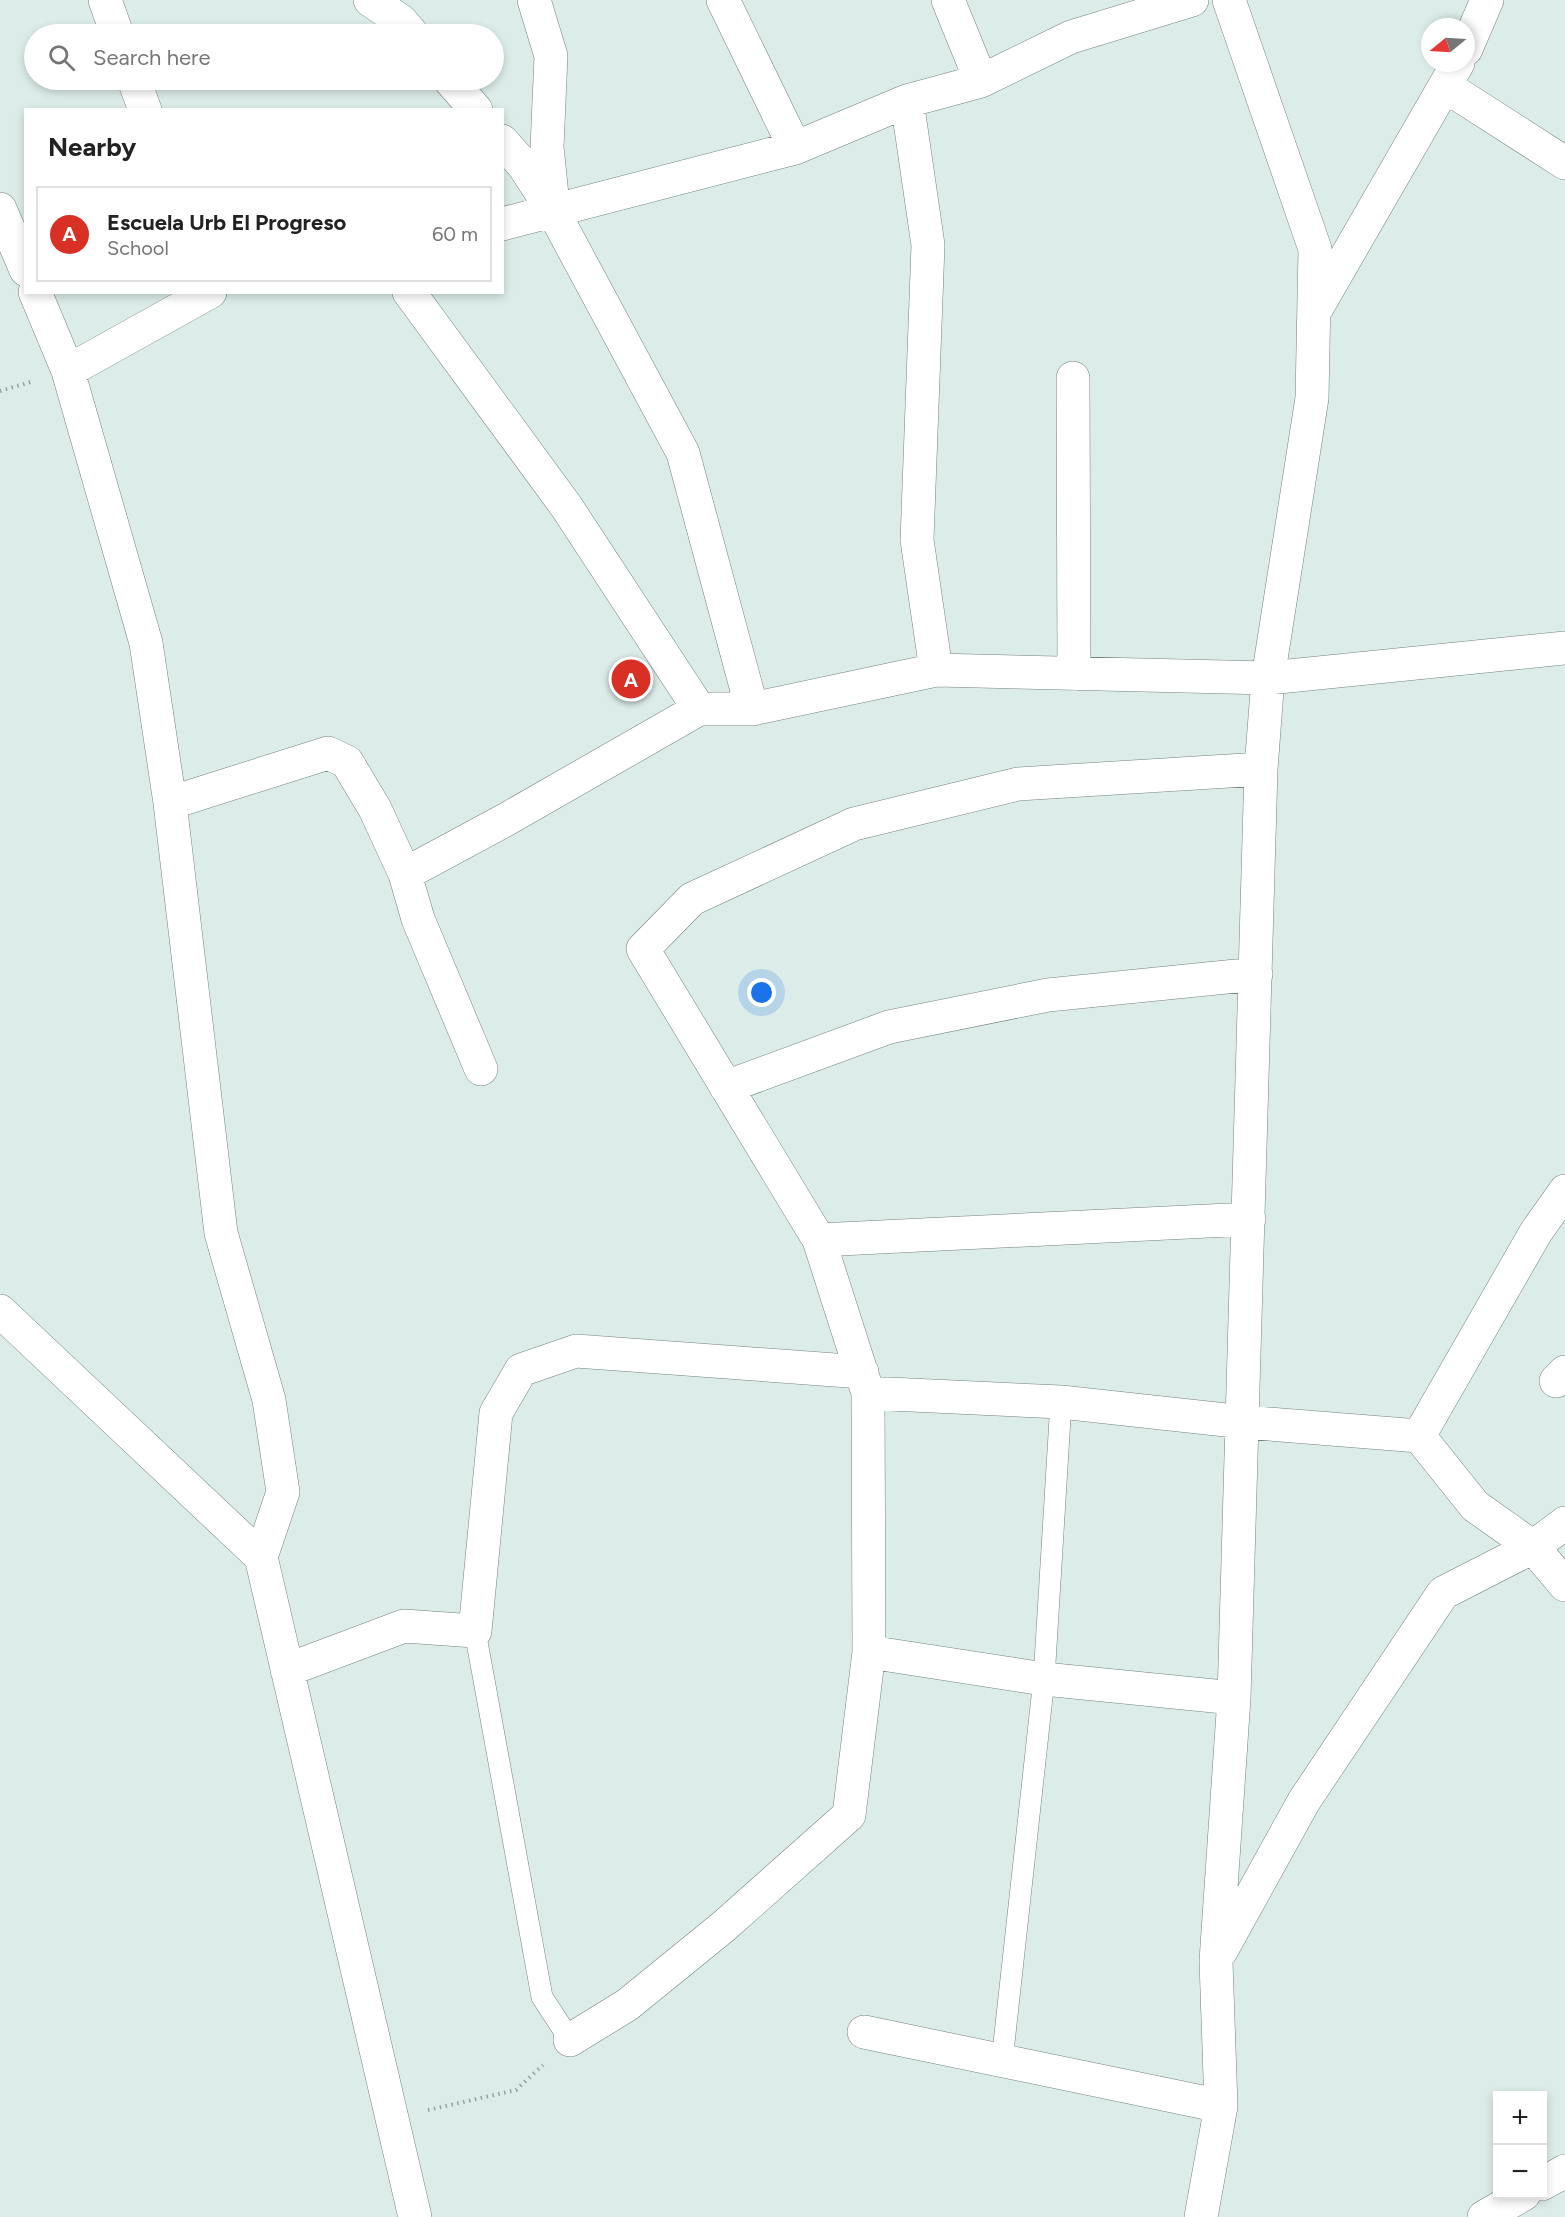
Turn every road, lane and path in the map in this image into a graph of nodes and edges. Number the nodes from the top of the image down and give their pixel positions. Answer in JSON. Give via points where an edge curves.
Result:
{"nodes":[{"id":1,"x":105,"y":0,"type":"edge"},
{"id":2,"x":370,"y":0,"type":"edge"},
{"id":3,"x":534,"y":0,"type":"edge"},
{"id":4,"x":723,"y":0,"type":"edge"},
{"id":5,"x":948,"y":0,"type":"edge"},
{"id":6,"x":1192,"y":0,"type":"edge"},
{"id":7,"x":1229,"y":0,"type":"edge"},
{"id":8,"x":1487,"y":0,"type":"edge"},
{"id":9,"x":113,"y":24,"type":"edge"},
{"id":10,"x":404,"y":24,"type":"edge"},
{"id":11,"x":1475,"y":28,"type":"edge"},
{"id":12,"x":1451,"y":75,"type":"edge"},
{"id":13,"x":981,"y":81,"type":"junction"},
{"id":14,"x":138,"y":90,"type":"edge"},
{"id":15,"x":459,"y":90,"type":"edge"},
{"id":16,"x":907,"y":101,"type":"junction"},
{"id":17,"x":144,"y":108,"type":"edge"},
{"id":18,"x":474,"y":108,"type":"edge"},
{"id":19,"x":504,"y":143,"type":"edge"},
{"id":20,"x":795,"y":148,"type":"junction"},
{"id":21,"x":1565,"y":163,"type":"edge"},
{"id":22,"x":0,"y":209,"type":"edge"},
{"id":23,"x":553,"y":211,"type":"junction"},
{"id":24,"x":504,"y":223,"type":"edge"},
{"id":25,"x":24,"y":265,"type":"edge"},
{"id":26,"x":36,"y":294,"type":"edge"},
{"id":27,"x":206,"y":294,"type":"edge"},
{"id":28,"x":410,"y":294,"type":"edge"},
{"id":29,"x":1314,"y":313,"type":"junction"},
{"id":30,"x":68,"y":370,"type":"junction"},
{"id":31,"x":1073,"y":378,"type":"dead end"},
{"id":32,"x":1565,"y":648,"type":"edge"},
{"id":33,"x":936,"y":670,"type":"junction"},
{"id":34,"x":1074,"y":674,"type":"junction"},
{"id":35,"x":1268,"y":678,"type":"junction"},
{"id":36,"x":699,"y":708,"type":"junction"},
{"id":37,"x":752,"y":709,"type":"junction"},
{"id":38,"x":1262,"y":769,"type":"junction"},
{"id":39,"x":170,"y":803,"type":"junction"},
{"id":40,"x":405,"y":874,"type":"junction"},
{"id":41,"x":1256,"y":974,"type":"junction"},
{"id":42,"x":481,"y":1069,"type":"dead end"},
{"id":43,"x":726,"y":1087,"type":"junction"},
{"id":44,"x":1565,"y":1191,"type":"edge"},
{"id":45,"x":1249,"y":1219,"type":"junction"},
{"id":46,"x":819,"y":1240,"type":"junction"},
{"id":47,"x":0,"y":1311,"type":"edge"},
{"id":48,"x":865,"y":1382,"type":"junction"},
{"id":49,"x":1060,"y":1402,"type":"junction"},
{"id":50,"x":1244,"y":1422,"type":"junction"},
{"id":51,"x":1419,"y":1436,"type":"junction"},
{"id":52,"x":1565,"y":1523,"type":"edge"},
{"id":53,"x":1533,"y":1547,"type":"junction"},
{"id":54,"x":261,"y":1557,"type":"junction"},
{"id":55,"x":1565,"y":1586,"type":"edge"},
{"id":56,"x":475,"y":1631,"type":"junction"},
{"id":57,"x":869,"y":1652,"type":"junction"},
{"id":58,"x":288,"y":1670,"type":"junction"},
{"id":59,"x":1044,"y":1679,"type":"junction"},
{"id":60,"x":1234,"y":1698,"type":"junction"},
{"id":61,"x":1216,"y":1961,"type":"junction"},
{"id":62,"x":864,"y":2032,"type":"dead end"},
{"id":63,"x":570,"y":2040,"type":"junction"},
{"id":64,"x":1002,"y":2061,"type":"junction"},
{"id":65,"x":1221,"y":2106,"type":"junction"},
{"id":66,"x":391,"y":2114,"type":"junction"},
{"id":67,"x":1565,"y":2171,"type":"edge"},
{"id":68,"x":1547,"y":2181,"type":"edge"},
{"id":69,"x":1515,"y":2199,"type":"edge"},
{"id":70,"x":415,"y":2217,"type":"edge"},
{"id":71,"x":1201,"y":2217,"type":"edge"},
{"id":72,"x":1484,"y":2217,"type":"edge"}],
"edges":[{"from":1,"to":9,"type":"street"},
{"from":2,"to":10,"type":"street"},
{"from":3,"to":23,"type":"street","via":[[550,56],[547,147]]},
{"from":4,"to":20,"type":"street"},
{"from":5,"to":13,"type":"street"},
{"from":6,"to":13,"type":"street","via":[[1071,37]]},
{"from":7,"to":29,"type":"street","via":[[1315,249]]},
{"from":8,"to":11,"type":"street"},
{"from":12,"to":21,"type":"street"},
{"from":12,"to":29,"type":"street"},
{"from":13,"to":16,"type":"street"},
{"from":14,"to":17,"type":"street"},
{"from":15,"to":18,"type":"street"},
{"from":16,"to":20,"type":"street"},
{"from":16,"to":33,"type":"street","via":[[928,245],[917,540]]},
{"from":19,"to":23,"type":"street"},
{"from":20,"to":23,"type":"street"},
{"from":22,"to":25,"type":"street"},
{"from":23,"to":24,"type":"street"},
{"from":23,"to":37,"type":"street","via":[[683,453]]},
{"from":26,"to":30,"type":"street"},
{"from":27,"to":30,"type":"street"},
{"from":28,"to":36,"type":"street","via":[[566,506]]},
{"from":29,"to":35,"type":"street","via":[[1312,398]]},
{"from":30,"to":39,"type":"street","via":[[146,643]]},
{"from":31,"to":34,"type":"street"},
{"from":32,"to":35,"type":"street"},
{"from":33,"to":34,"type":"street"},
{"from":33,"to":37,"type":"street"},
{"from":34,"to":35,"type":"street"},
{"from":35,"to":38,"type":"street"},
{"from":36,"to":37,"type":"street"},
{"from":36,"to":40,"type":"street"},
{"from":38,"to":41,"type":"street"},
{"from":38,"to":43,"type":"street","via":[[1018,784],[854,824],[692,899],[643,949]]},
{"from":39,"to":40,"type":"street","via":[[328,753],[347,762],[375,809]]},
{"from":39,"to":54,"type":"street","via":[[221,1233],[270,1400],[284,1492]]},
{"from":40,"to":42,"type":"street","via":[[418,919]]},
{"from":41,"to":43,"type":"street","via":[[1048,995],[889,1027]]},
{"from":41,"to":45,"type":"street"},
{"from":43,"to":46,"type":"street"},
{"from":44,"to":51,"type":"street","via":[[1536,1232]]},
{"from":45,"to":46,"type":"street"},
{"from":45,"to":50,"type":"street"},
{"from":46,"to":48,"type":"street"},
{"from":47,"to":54,"type":"street"},
{"from":48,"to":49,"type":"street"},
{"from":48,"to":56,"type":"street","via":[[576,1351],[521,1370],[496,1413]]},
{"from":48,"to":57,"type":"street"},
{"from":49,"to":50,"type":"street"},
{"from":49,"to":59,"type":"lane"},
{"from":50,"to":51,"type":"street"},
{"from":50,"to":60,"type":"street"},
{"from":51,"to":53,"type":"street","via":[[1475,1506]]},
{"from":52,"to":53,"type":"street"},
{"from":53,"to":55,"type":"street"},
{"from":53,"to":61,"type":"street","via":[[1443,1593],[1304,1801]]},
{"from":54,"to":58,"type":"street"},
{"from":56,"to":58,"type":"street","via":[[404,1626]]},
{"from":56,"to":63,"type":"lane","via":[[542,1997]]},
{"from":57,"to":59,"type":"street"},
{"from":57,"to":63,"type":"street","via":[[849,1815],[723,1927],[627,2005]]},
{"from":58,"to":66,"type":"street"},
{"from":59,"to":60,"type":"street"},
{"from":59,"to":64,"type":"lane"},
{"from":60,"to":61,"type":"street"},
{"from":61,"to":65,"type":"street"},
{"from":62,"to":64,"type":"street"},
{"from":63,"to":66,"type":"path","via":[[516,2090],[437,2109]]},
{"from":64,"to":65,"type":"street"},
{"from":65,"to":71,"type":"street"},
{"from":66,"to":70,"type":"street"},
{"from":67,"to":68,"type":"street"},
{"from":69,"to":72,"type":"street"}]}
